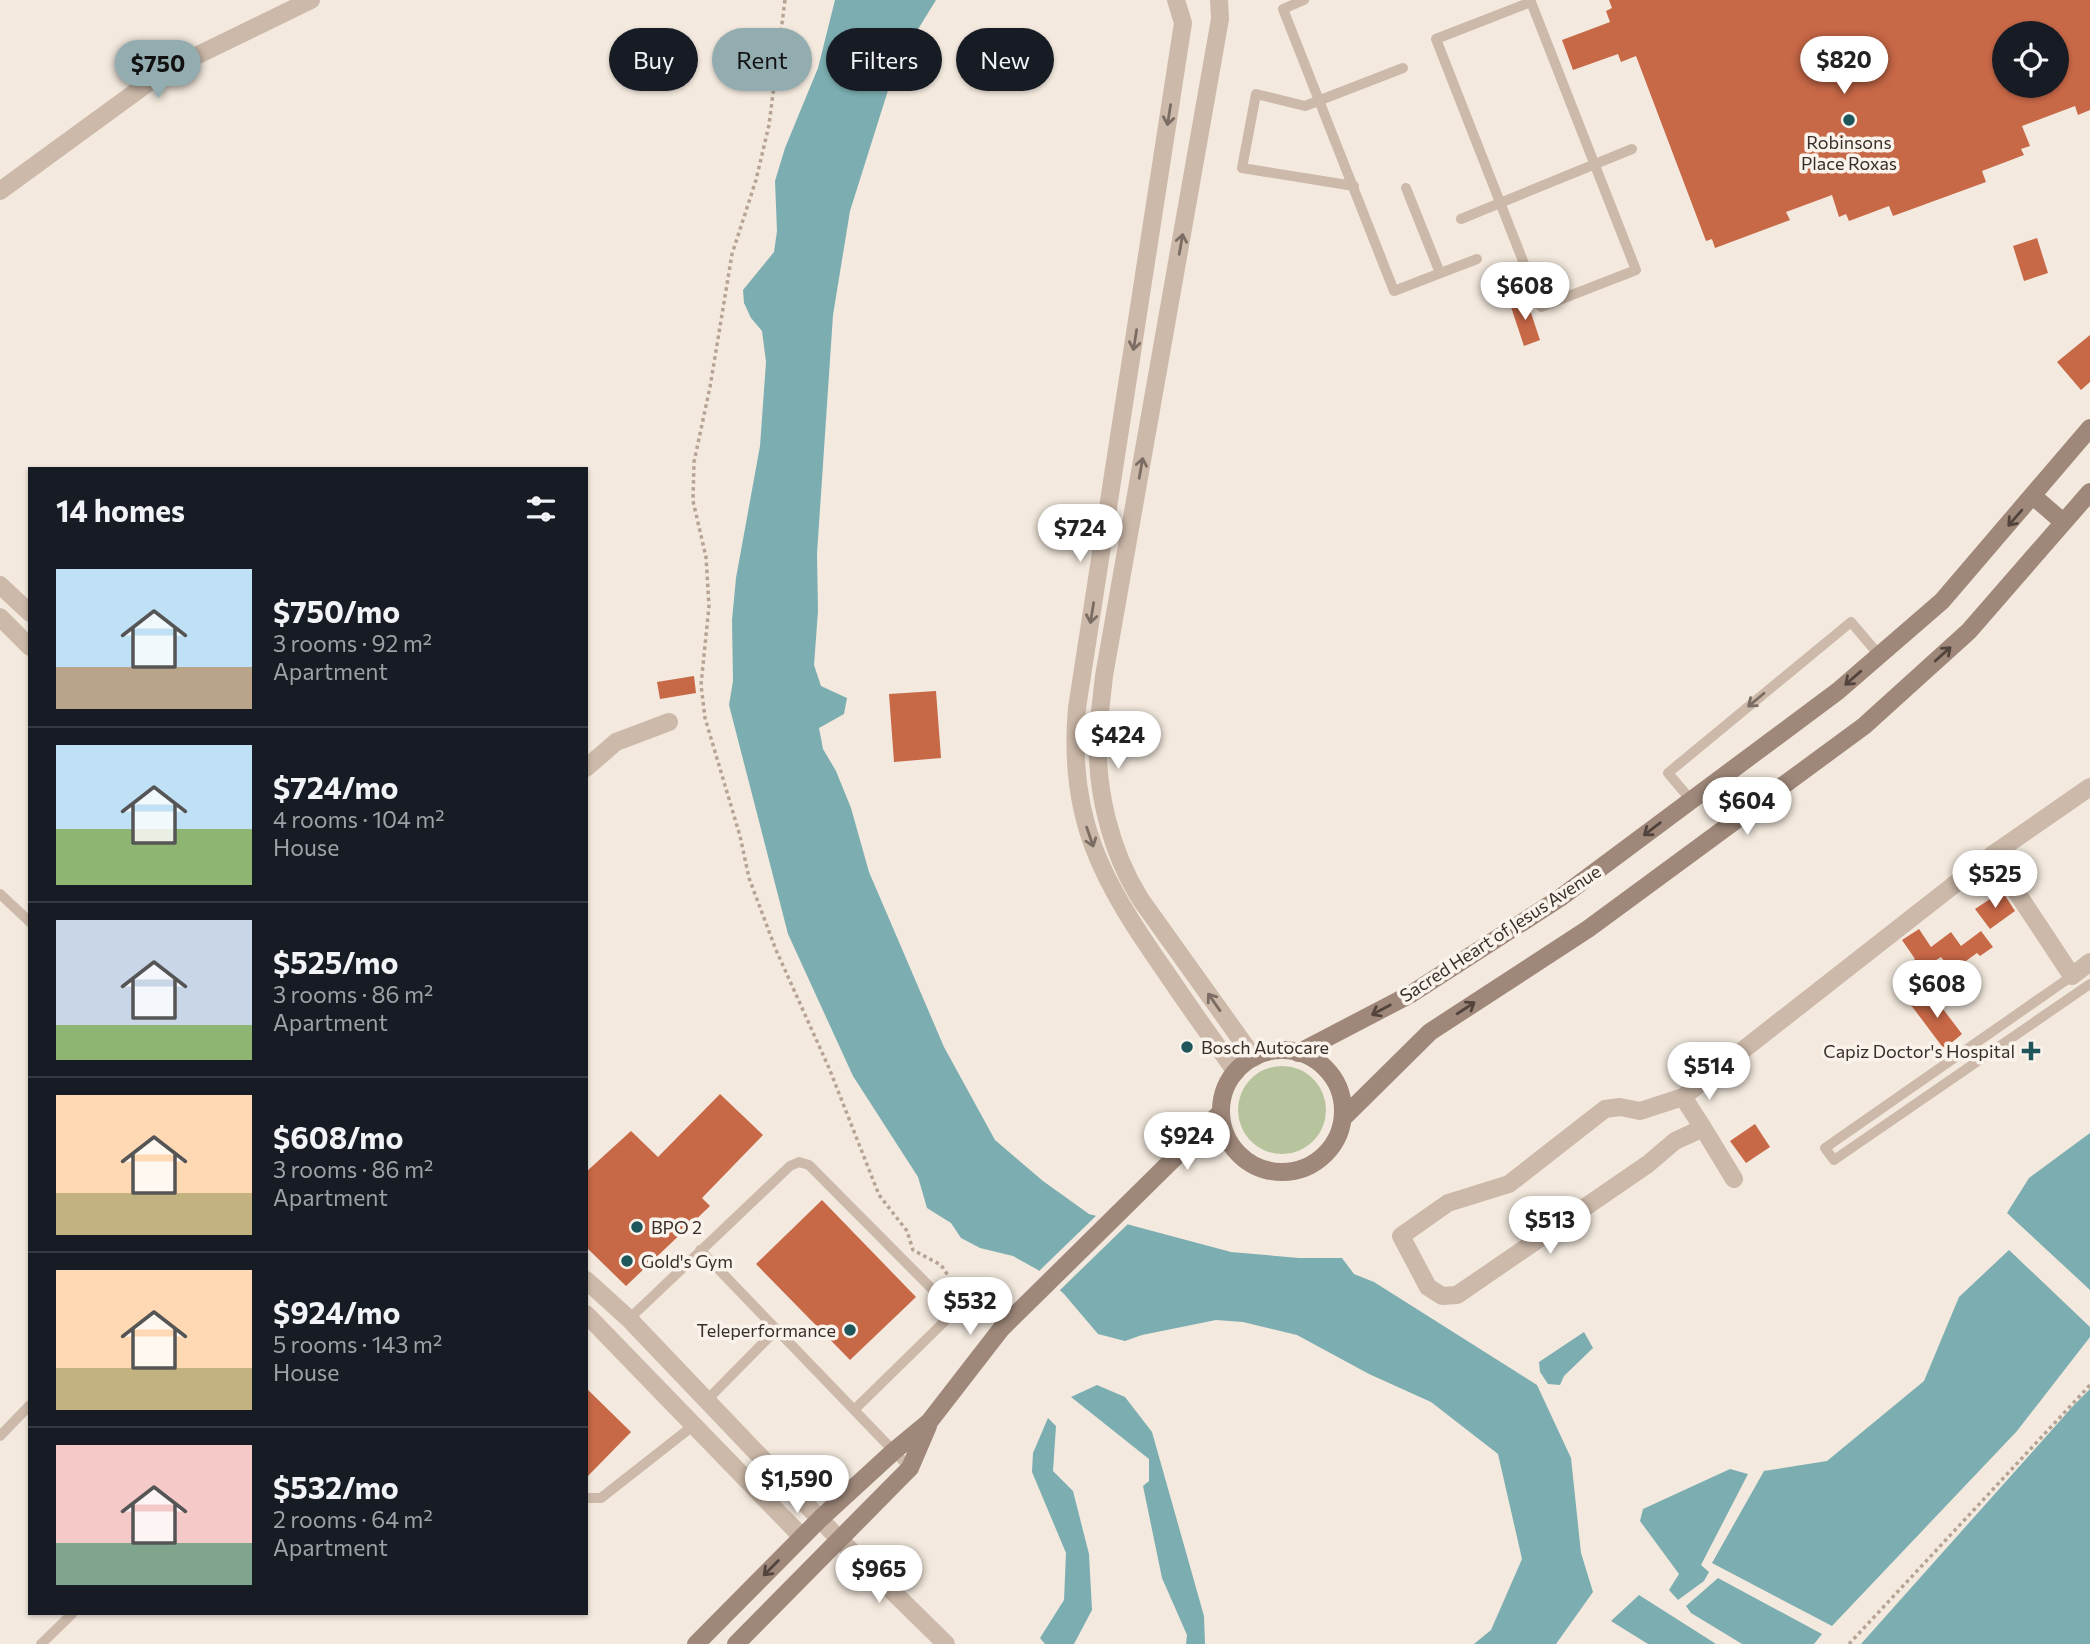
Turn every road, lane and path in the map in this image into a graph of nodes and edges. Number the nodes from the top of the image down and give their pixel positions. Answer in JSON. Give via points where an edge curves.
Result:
{"nodes":[{"id":1,"x":311,"y":0,"type":"edge"},
{"id":2,"x":785,"y":0,"type":"edge"},
{"id":3,"x":1176,"y":0,"type":"edge"},
{"id":4,"x":1219,"y":0,"type":"edge"},
{"id":5,"x":1304,"y":0,"type":"edge"},
{"id":6,"x":1403,"y":68,"type":"dead end"},
{"id":7,"x":1321,"y":100,"type":"junction"},
{"id":8,"x":1632,"y":149,"type":"dead end"},
{"id":9,"x":1594,"y":164,"type":"junction"},
{"id":10,"x":1354,"y":186,"type":"junction"},
{"id":11,"x":1406,"y":188,"type":"dead end"},
{"id":12,"x":0,"y":191,"type":"edge"},
{"id":13,"x":1500,"y":202,"type":"junction"},
{"id":14,"x":1461,"y":219,"type":"dead end"},
{"id":15,"x":1477,"y":259,"type":"dead end"},
{"id":16,"x":1440,"y":273,"type":"junction"},
{"id":17,"x":2090,"y":428,"type":"edge"},
{"id":18,"x":2090,"y":492,"type":"edge"},
{"id":19,"x":2033,"y":496,"type":"junction"},
{"id":20,"x":2063,"y":522,"type":"junction"},
{"id":21,"x":0,"y":585,"type":"edge"},
{"id":22,"x":28,"y":611,"type":"edge"},
{"id":23,"x":0,"y":617,"type":"edge"},
{"id":24,"x":28,"y":645,"type":"edge"},
{"id":25,"x":1879,"y":655,"type":"junction"},
{"id":26,"x":669,"y":722,"type":"dead end"},
{"id":27,"x":588,"y":766,"type":"edge"},
{"id":28,"x":2090,"y":787,"type":"edge"},
{"id":29,"x":1690,"y":799,"type":"junction"},
{"id":30,"x":1992,"y":855,"type":"junction"},
{"id":31,"x":0,"y":894,"type":"edge"},
{"id":32,"x":28,"y":920,"type":"edge"},
{"id":33,"x":2090,"y":962,"type":"edge"},
{"id":34,"x":2072,"y":976,"type":"junction"},
{"id":35,"x":2090,"y":984,"type":"edge"},
{"id":36,"x":1298,"y":1053,"type":"junction"},
{"id":37,"x":1254,"y":1058,"type":"junction"},
{"id":38,"x":1236,"y":1072,"type":"junction"},
{"id":39,"x":1683,"y":1097,"type":"junction"},
{"id":40,"x":1221,"y":1112,"type":"junction"},
{"id":41,"x":1343,"y":1118,"type":"junction"},
{"id":42,"x":1703,"y":1128,"type":"junction"},
{"id":43,"x":1734,"y":1179,"type":"dead end"},
{"id":44,"x":699,"y":1250,"type":"junction"},
{"id":45,"x":588,"y":1282,"type":"edge"},
{"id":46,"x":588,"y":1316,"type":"edge"},
{"id":47,"x":629,"y":1319,"type":"junction"},
{"id":48,"x":777,"y":1329,"type":"junction"},
{"id":49,"x":1001,"y":1329,"type":"junction"},
{"id":50,"x":610,"y":1338,"type":"junction"},
{"id":51,"x":2090,"y":1385,"type":"edge"},
{"id":52,"x":708,"y":1400,"type":"junction"},
{"id":53,"x":28,"y":1407,"type":"edge"},
{"id":54,"x":855,"y":1409,"type":"junction"},
{"id":55,"x":929,"y":1422,"type":"junction"},
{"id":56,"x":694,"y":1425,"type":"junction"},
{"id":57,"x":0,"y":1436,"type":"edge"},
{"id":58,"x":894,"y":1451,"type":"junction"},
{"id":59,"x":911,"y":1468,"type":"junction"},
{"id":60,"x":588,"y":1498,"type":"edge"},
{"id":61,"x":821,"y":1518,"type":"junction"},
{"id":62,"x":802,"y":1537,"type":"junction"},
{"id":63,"x":839,"y":1539,"type":"junction"},
{"id":64,"x":71,"y":1615,"type":"edge"},
{"id":65,"x":41,"y":1644,"type":"edge"},
{"id":66,"x":696,"y":1644,"type":"edge"},
{"id":67,"x":736,"y":1644,"type":"edge"},
{"id":68,"x":946,"y":1644,"type":"edge"},
{"id":69,"x":1850,"y":1644,"type":"edge"}],
"edges":[{"from":1,"to":12,"type":"street","via":[[163,72]]},
{"from":2,"to":49,"type":"path","via":[[769,125],[732,254],[694,462],[693,501],[706,557],[709,606],[701,685],[705,718],[749,878],[880,1195],[907,1231],[913,1250],[942,1265],[959,1292],[980,1301]]},
{"from":3,"to":38,"type":"street","one_way":true,"via":[[1183,23],[1077,708],[1075,766],[1086,825],[1110,886]]},
{"from":37,"to":4,"type":"street","one_way":true,"via":[[1126,874],[1107,817],[1098,762],[1104,676],[1220,19]]},
{"from":5,"to":7,"type":"lane","via":[[1283,9]]},
{"from":6,"to":7,"type":"lane"},
{"from":7,"to":10,"type":"lane"},
{"from":7,"to":10,"type":"lane","via":[[1305,106],[1256,94],[1242,168]]},
{"from":8,"to":9,"type":"lane"},
{"from":9,"to":13,"type":"lane"},
{"from":9,"to":13,"type":"lane","via":[[1636,270],[1541,307]]},
{"from":9,"to":13,"type":"lane","via":[[1531,2],[1436,39]]},
{"from":10,"to":16,"type":"lane","via":[[1394,291]]},
{"from":11,"to":16,"type":"lane"},
{"from":13,"to":14,"type":"lane"},
{"from":15,"to":16,"type":"lane"},
{"from":17,"to":19,"type":"main road","name":"Sacred Heart of Jesus Avenue"},
{"from":18,"to":20,"type":"main road"},
{"from":19,"to":20,"type":"main road"},
{"from":19,"to":25,"type":"main road","name":"Sacred Heart of Jesus Avenue","one_way":true,"via":[[1942,601]]},
{"from":41,"to":20,"type":"main road","one_way":true,"via":[[1430,1032],[1588,929],[1864,726],[1969,631]]},
{"from":21,"to":22,"type":"street"},
{"from":23,"to":24,"type":"street"},
{"from":25,"to":29,"type":"main road","name":"Sacred Heart of Jesus Avenue","one_way":true,"via":[[1838,691]]},
{"from":25,"to":29,"type":"lane","one_way":true,"via":[[1851,622],[1668,773]]},
{"from":26,"to":27,"type":"street","via":[[616,742]]},
{"from":28,"to":30,"type":"street"},
{"from":29,"to":36,"type":"main road","name":"Sacred Heart of Jesus Avenue","one_way":true,"via":[[1560,898],[1411,994]]},
{"from":30,"to":34,"type":"street"},
{"from":30,"to":39,"type":"street"},
{"from":31,"to":32,"type":"lane"},
{"from":33,"to":34,"type":"street"},
{"from":34,"to":35,"type":"lane","via":[[1825,1148],[1834,1160]]},
{"from":36,"to":37,"type":"main road","via":[[1275,1052]]},
{"from":36,"to":41,"type":"main road","via":[[1318,1062],[1333,1077],[1342,1097]]},
{"from":37,"to":38,"type":"main road"},
{"from":38,"to":40,"type":"main road","via":[[1226,1087]]},
{"from":39,"to":42,"type":"street"},
{"from":39,"to":42,"type":"street","via":[[1640,1111],[1605,1109],[1509,1184],[1448,1203],[1401,1236],[1428,1287],[1442,1296],[1457,1295],[1675,1141]]},
{"from":40,"to":41,"type":"main road","via":[[1235,1149],[1259,1167],[1279,1172],[1299,1170],[1325,1154],[1337,1138]]},
{"from":40,"to":49,"type":"main road"},
{"from":42,"to":43,"type":"street"},
{"from":44,"to":47,"type":"lane"},
{"from":44,"to":48,"type":"lane"},
{"from":44,"to":54,"type":"lane","via":[[799,1162],[809,1165],[946,1303],[946,1320]]},
{"from":45,"to":47,"type":"street"},
{"from":46,"to":50,"type":"street"},
{"from":47,"to":50,"type":"street"},
{"from":47,"to":52,"type":"street"},
{"from":48,"to":52,"type":"lane"},
{"from":48,"to":54,"type":"lane"},
{"from":49,"to":55,"type":"main road"},
{"from":50,"to":56,"type":"street"},
{"from":51,"to":69,"type":"path"},
{"from":52,"to":61,"type":"street"},
{"from":53,"to":57,"type":"lane"},
{"from":54,"to":58,"type":"lane"},
{"from":55,"to":58,"type":"main road"},
{"from":55,"to":59,"type":"main road"},
{"from":56,"to":60,"type":"lane","via":[[601,1498]]},
{"from":56,"to":62,"type":"street"},
{"from":58,"to":59,"type":"lane"},
{"from":58,"to":61,"type":"main road"},
{"from":59,"to":63,"type":"main road"},
{"from":61,"to":62,"type":"main road"},
{"from":61,"to":63,"type":"street"},
{"from":62,"to":66,"type":"main road","one_way":true},
{"from":63,"to":67,"type":"main road"},
{"from":63,"to":68,"type":"street"},
{"from":64,"to":65,"type":"lane"}]}
